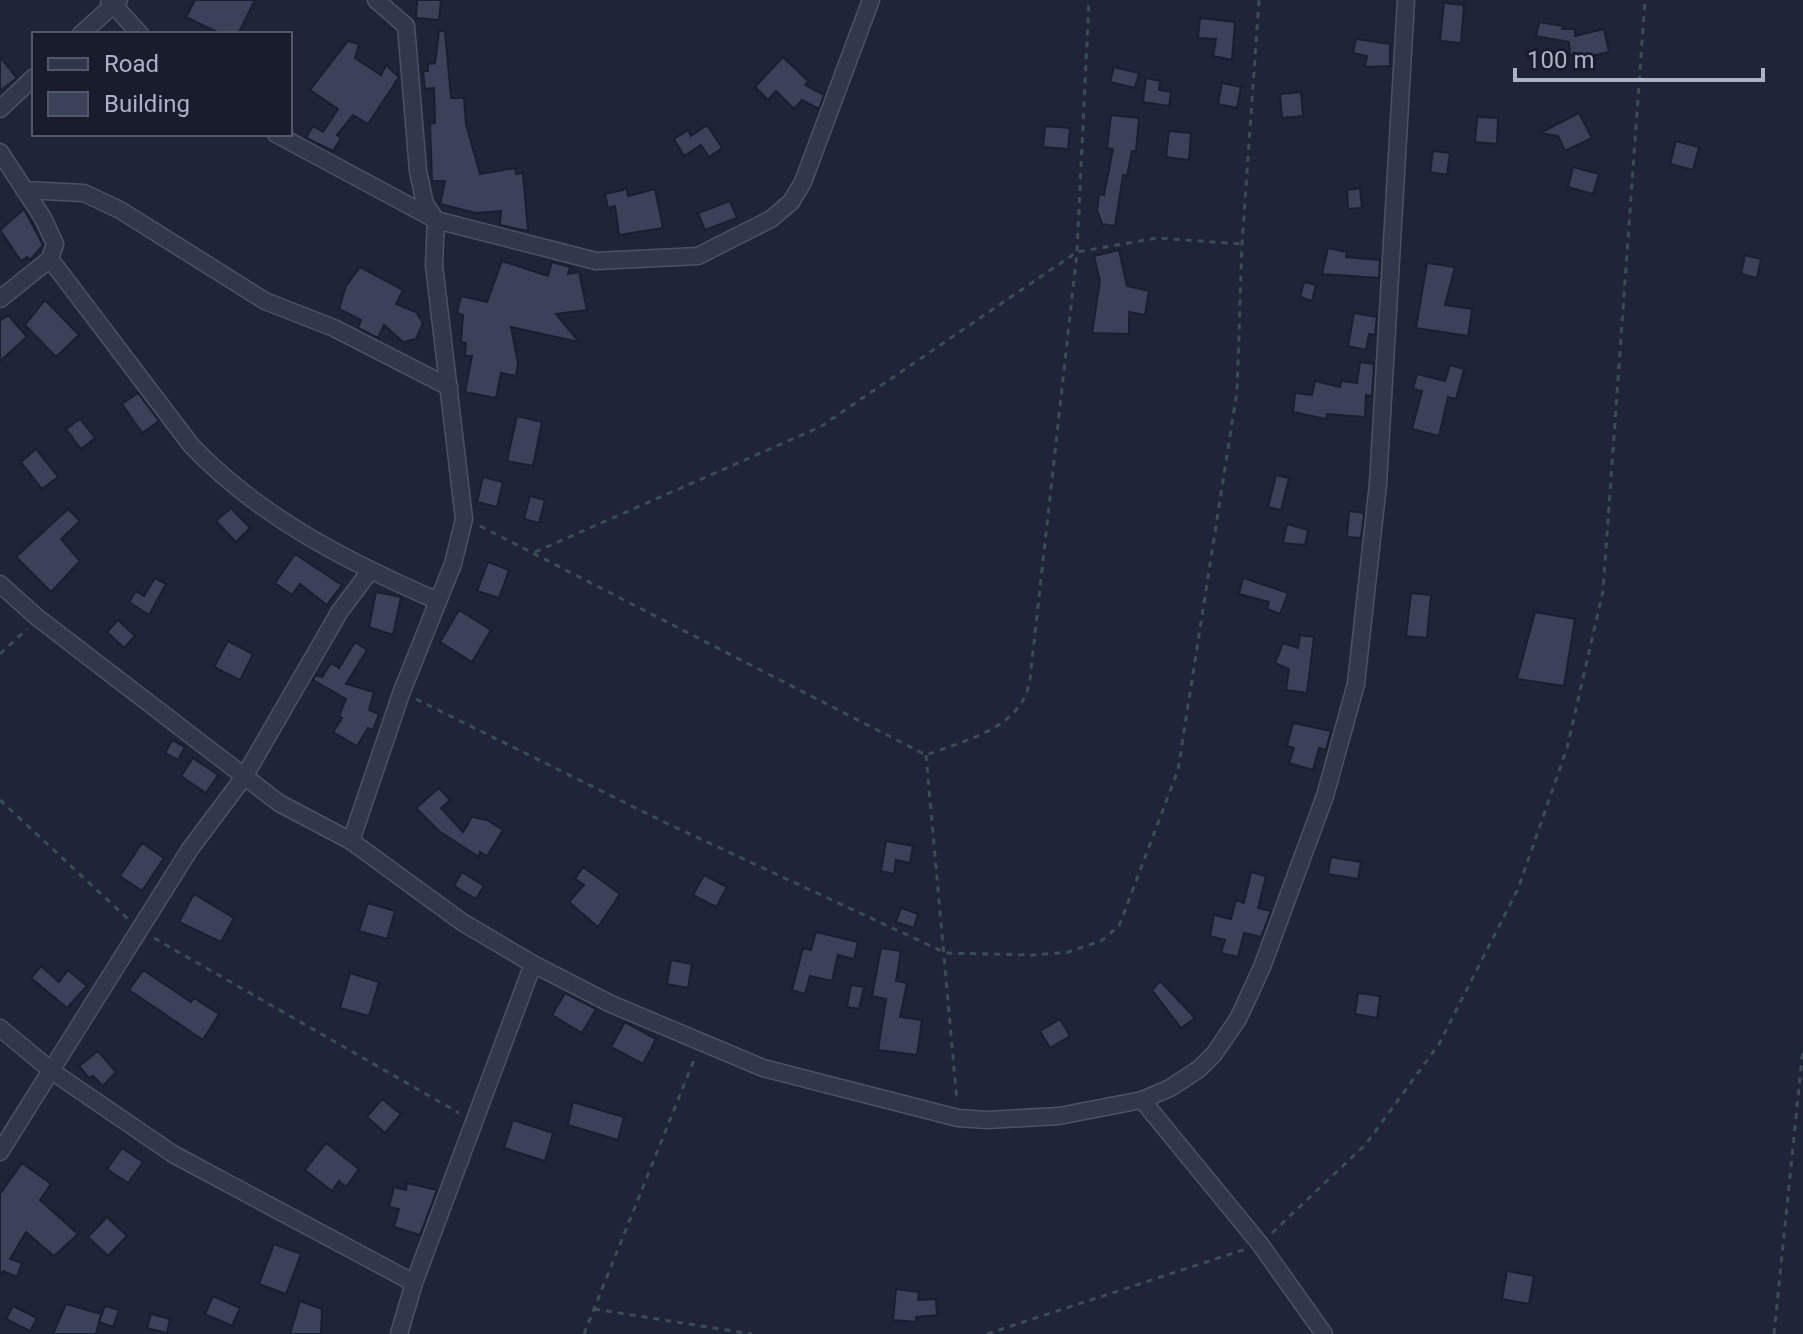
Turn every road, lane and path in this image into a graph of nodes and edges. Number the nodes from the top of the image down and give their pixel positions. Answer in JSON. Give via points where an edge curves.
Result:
{"nodes":[{"id":1,"x":376,"y":0,"type":"edge"},
{"id":2,"x":871,"y":0,"type":"edge"},
{"id":3,"x":1089,"y":0,"type":"edge"},
{"id":4,"x":1259,"y":0,"type":"edge"},
{"id":5,"x":1406,"y":0,"type":"edge"},
{"id":6,"x":1645,"y":0,"type":"edge"},
{"id":7,"x":113,"y":2,"type":"edge"},
{"id":8,"x":83,"y":32,"type":"edge"},
{"id":9,"x":138,"y":32,"type":"edge"},
{"id":10,"x":32,"y":79,"type":"edge"},
{"id":11,"x":0,"y":109,"type":"edge"},
{"id":12,"x":280,"y":136,"type":"edge"},
{"id":13,"x":0,"y":152,"type":"edge"},
{"id":14,"x":24,"y":190,"type":"junction"},
{"id":15,"x":436,"y":220,"type":"junction"},
{"id":16,"x":1242,"y":244,"type":"junction"},
{"id":17,"x":1077,"y":252,"type":"junction"},
{"id":18,"x":50,"y":259,"type":"junction"},
{"id":19,"x":0,"y":299,"type":"edge"},
{"id":20,"x":449,"y":387,"type":"junction"},
{"id":21,"x":464,"y":519,"type":"junction"},
{"id":22,"x":535,"y":552,"type":"junction"},
{"id":23,"x":370,"y":571,"type":"junction"},
{"id":24,"x":0,"y":584,"type":"edge"},
{"id":25,"x":438,"y":601,"type":"junction"},
{"id":26,"x":38,"y":618,"type":"junction"},
{"id":27,"x":0,"y":654,"type":"edge"},
{"id":28,"x":402,"y":691,"type":"junction"},
{"id":29,"x":926,"y":755,"type":"junction"},
{"id":30,"x":244,"y":777,"type":"junction"},
{"id":31,"x":0,"y":800,"type":"edge"},
{"id":32,"x":351,"y":841,"type":"junction"},
{"id":33,"x":140,"y":930,"type":"junction"},
{"id":34,"x":946,"y":953,"type":"junction"},
{"id":35,"x":533,"y":964,"type":"junction"},
{"id":36,"x":0,"y":1028,"type":"edge"},
{"id":37,"x":700,"y":1044,"type":"junction"},
{"id":38,"x":1803,"y":1048,"type":"edge"},
{"id":39,"x":53,"y":1072,"type":"junction"},
{"id":40,"x":1142,"y":1100,"type":"junction"},
{"id":41,"x":958,"y":1118,"type":"junction"},
{"id":42,"x":473,"y":1121,"type":"junction"},
{"id":43,"x":0,"y":1152,"type":"edge"},
{"id":44,"x":1260,"y":1244,"type":"junction"},
{"id":45,"x":414,"y":1283,"type":"junction"},
{"id":46,"x":594,"y":1309,"type":"junction"},
{"id":47,"x":399,"y":1334,"type":"edge"},
{"id":48,"x":584,"y":1334,"type":"edge"},
{"id":49,"x":752,"y":1334,"type":"edge"},
{"id":50,"x":987,"y":1334,"type":"edge"},
{"id":51,"x":1324,"y":1334,"type":"edge"},
{"id":52,"x":1774,"y":1334,"type":"edge"}],
"edges":[{"from":1,"to":15,"type":"street","via":[[406,26],[418,171],[425,204]]},
{"from":2,"to":15,"type":"street","via":[[803,182],[791,202],[739,239],[698,256],[596,261]]},
{"from":3,"to":17,"type":"path"},
{"from":4,"to":16,"type":"path"},
{"from":5,"to":40,"type":"street","via":[[1378,484],[1356,684],[1286,907],[1238,1019],[1199,1069]]},
{"from":6,"to":44,"type":"path","via":[[1603,591],[1567,748],[1518,889],[1439,1044],[1366,1144]]},
{"from":7,"to":8,"type":"street"},
{"from":7,"to":9,"type":"street"},
{"from":10,"to":11,"type":"street"},
{"from":12,"to":15,"type":"street"},
{"from":13,"to":14,"type":"street"},
{"from":14,"to":18,"type":"street","via":[[53,236]]},
{"from":14,"to":20,"type":"street","via":[[84,193],[265,301],[334,328]]},
{"from":15,"to":20,"type":"street","via":[[434,265]]},
{"from":16,"to":17,"type":"path","via":[[1157,238]]},
{"from":16,"to":34,"type":"path","via":[[1237,391],[1178,770],[1119,926],[1101,941],[1068,952]]},
{"from":17,"to":22,"type":"path","via":[[820,427]]},
{"from":17,"to":29,"type":"path","via":[[1028,694],[999,725]]},
{"from":18,"to":19,"type":"street"},
{"from":18,"to":23,"type":"street","via":[[212,468],[290,525]]},
{"from":20,"to":21,"type":"street"},
{"from":21,"to":22,"type":"path"},
{"from":21,"to":25,"type":"street"},
{"from":22,"to":29,"type":"path"},
{"from":23,"to":25,"type":"street"},
{"from":23,"to":30,"type":"street","via":[[340,611]]},
{"from":24,"to":26,"type":"street"},
{"from":25,"to":28,"type":"street"},
{"from":26,"to":27,"type":"path"},
{"from":26,"to":30,"type":"street"},
{"from":28,"to":32,"type":"street"},
{"from":28,"to":34,"type":"path","via":[[666,823]]},
{"from":29,"to":34,"type":"path"},
{"from":30,"to":32,"type":"street","via":[[279,803]]},
{"from":30,"to":33,"type":"street","via":[[190,849]]},
{"from":31,"to":33,"type":"path"},
{"from":32,"to":35,"type":"street","via":[[462,922]]},
{"from":33,"to":39,"type":"street"},
{"from":33,"to":42,"type":"path"},
{"from":34,"to":41,"type":"path"},
{"from":35,"to":37,"type":"street"},
{"from":35,"to":42,"type":"street"},
{"from":36,"to":39,"type":"street"},
{"from":37,"to":41,"type":"street","via":[[763,1068]]},
{"from":37,"to":46,"type":"path"},
{"from":38,"to":52,"type":"path"},
{"from":39,"to":43,"type":"street"},
{"from":39,"to":45,"type":"street","via":[[173,1154]]},
{"from":40,"to":41,"type":"street","via":[[1059,1116]]},
{"from":40,"to":44,"type":"street"},
{"from":42,"to":45,"type":"street"},
{"from":44,"to":50,"type":"path"},
{"from":44,"to":51,"type":"street"},
{"from":45,"to":47,"type":"street"},
{"from":46,"to":48,"type":"path"},
{"from":46,"to":49,"type":"path"}]}
